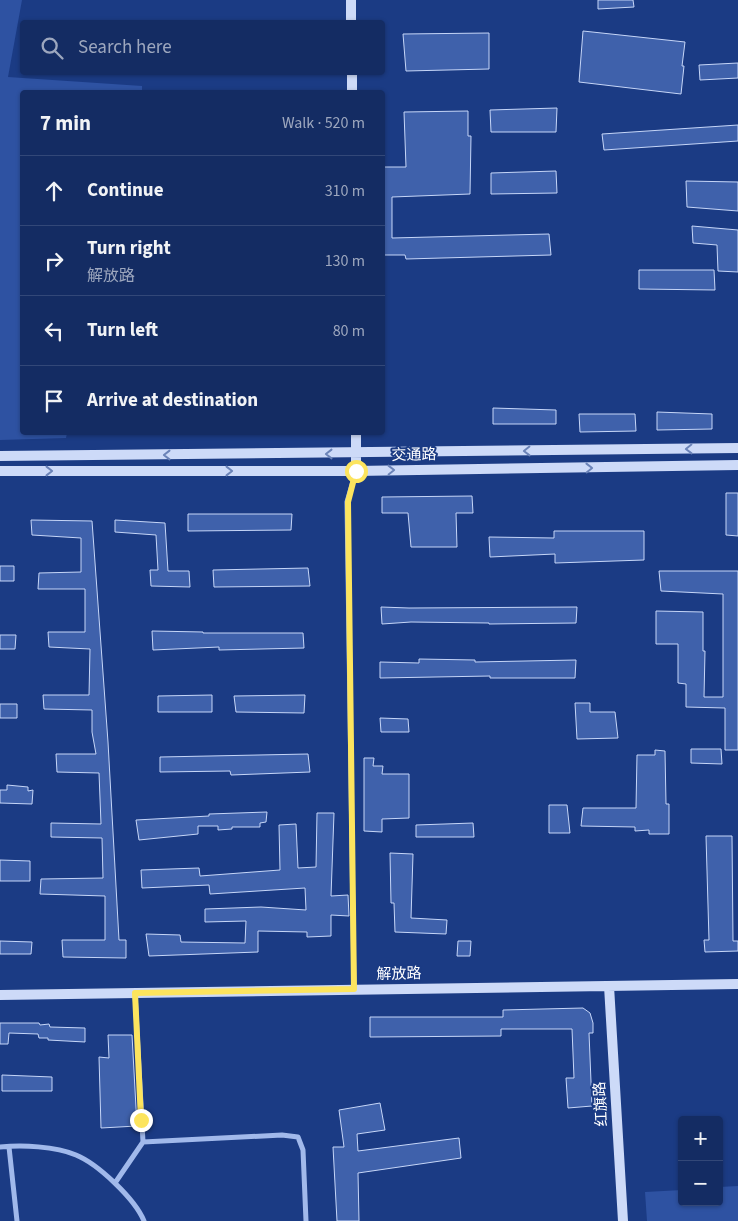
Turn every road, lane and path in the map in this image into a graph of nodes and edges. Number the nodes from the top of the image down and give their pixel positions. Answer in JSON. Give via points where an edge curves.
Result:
{"nodes":[{"id":1,"x":351,"y":0,"type":"edge"},
{"id":2,"x":351,"y":20,"type":"edge"},
{"id":3,"x":352,"y":75,"type":"edge"},
{"id":4,"x":352,"y":90,"type":"edge"},
{"id":5,"x":356,"y":435,"type":"edge"},
{"id":6,"x":738,"y":448,"type":"edge"},
{"id":7,"x":356,"y":454,"type":"junction"},
{"id":8,"x":0,"y":456,"type":"edge"},
{"id":9,"x":738,"y":465,"type":"edge"},
{"id":10,"x":0,"y":470,"type":"edge"},
{"id":11,"x":356,"y":471,"type":"junction"},
{"id":12,"x":738,"y":984,"type":"edge"},
{"id":13,"x":609,"y":986,"type":"junction"},
{"id":14,"x":354,"y":989,"type":"junction"},
{"id":15,"x":135,"y":993,"type":"junction"},
{"id":16,"x":0,"y":995,"type":"edge"},
{"id":17,"x":143,"y":1142,"type":"junction"},
{"id":18,"x":9,"y":1147,"type":"junction"},
{"id":19,"x":0,"y":1148,"type":"edge"},
{"id":20,"x":115,"y":1183,"type":"junction"},
{"id":21,"x":17,"y":1221,"type":"edge"},
{"id":22,"x":144,"y":1221,"type":"edge"},
{"id":23,"x":306,"y":1221,"type":"edge"},
{"id":24,"x":623,"y":1221,"type":"edge"}],
"edges":[{"from":1,"to":2,"type":"main road"},
{"from":3,"to":4,"type":"main road"},
{"from":5,"to":7,"type":"main road"},
{"from":6,"to":7,"type":"main road","one_way":true},
{"from":7,"to":8,"type":"main road","one_way":true},
{"from":7,"to":11,"type":"main road"},
{"from":11,"to":9,"type":"main road","name":"交通路","one_way":true},
{"from":10,"to":11,"type":"main road","name":"交通路","one_way":true},
{"from":11,"to":14,"type":"street","via":[[348,502]]},
{"from":12,"to":13,"type":"main road","name":"解放路"},
{"from":13,"to":14,"type":"main road","name":"解放路"},
{"from":13,"to":24,"type":"main road","name":"红旗路"},
{"from":14,"to":15,"type":"main road","name":"解放路"},
{"from":15,"to":16,"type":"main road","name":"解放路"},
{"from":15,"to":17,"type":"street"},
{"from":17,"to":20,"type":"street"},
{"from":17,"to":23,"type":"street","via":[[282,1135],[298,1137],[303,1150]]},
{"from":18,"to":19,"type":"street"},
{"from":18,"to":20,"type":"street","via":[[45,1148],[76,1155]]},
{"from":18,"to":21,"type":"street"},
{"from":20,"to":22,"type":"street"}]}
